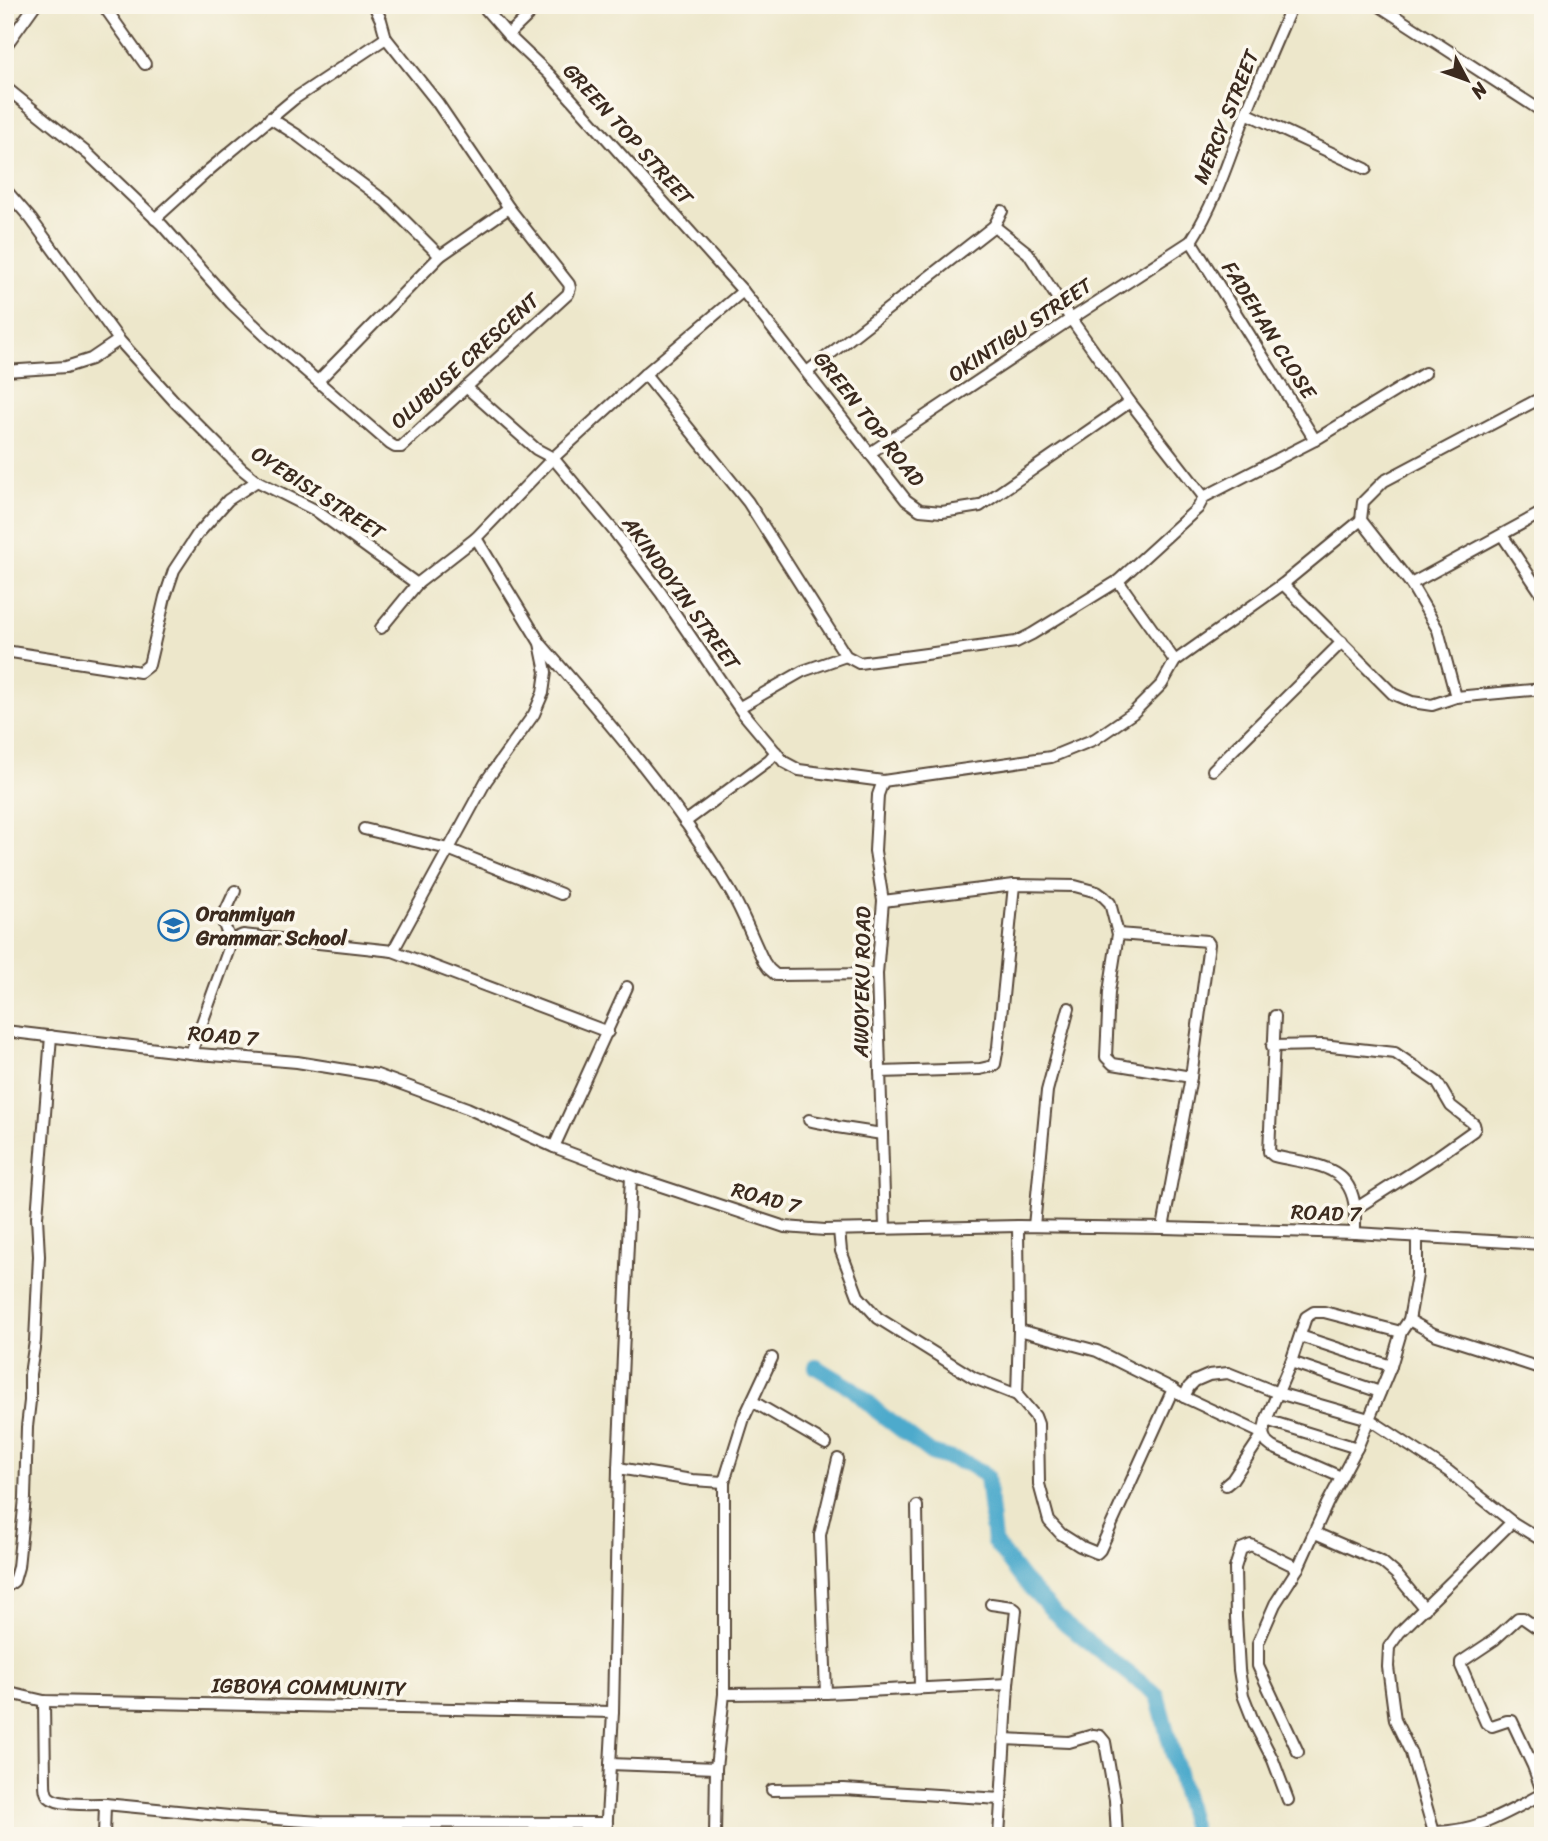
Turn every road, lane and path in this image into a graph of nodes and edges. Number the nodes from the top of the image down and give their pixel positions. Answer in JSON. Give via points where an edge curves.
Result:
{"nodes":[{"id":1,"x":35,"y":5,"type":"edge"},
{"id":2,"x":103,"y":5,"type":"edge"},
{"id":3,"x":374,"y":5,"type":"edge"},
{"id":4,"x":482,"y":5,"type":"edge"},
{"id":5,"x":539,"y":5,"type":"edge"},
{"id":6,"x":1292,"y":5,"type":"edge"},
{"id":7,"x":1378,"y":5,"type":"edge"},
{"id":8,"x":508,"y":35,"type":"junction"},
{"id":9,"x":386,"y":38,"type":"junction"},
{"id":10,"x":5,"y":47,"type":"edge"},
{"id":11,"x":145,"y":64,"type":"dead end"},
{"id":12,"x":5,"y":87,"type":"edge"},
{"id":13,"x":1543,"y":112,"type":"edge"},
{"id":14,"x":1246,"y":113,"type":"junction"},
{"id":15,"x":270,"y":118,"type":"junction"},
{"id":16,"x":1366,"y":169,"type":"dead end"},
{"id":17,"x":5,"y":189,"type":"edge"},
{"id":18,"x":509,"y":208,"type":"junction"},
{"id":19,"x":1002,"y":211,"type":"dead end"},
{"id":20,"x":155,"y":219,"type":"junction"},
{"id":21,"x":993,"y":226,"type":"junction"},
{"id":22,"x":1192,"y":240,"type":"junction"},
{"id":23,"x":440,"y":256,"type":"junction"},
{"id":24,"x":743,"y":291,"type":"junction"},
{"id":25,"x":1071,"y":319,"type":"junction"},
{"id":26,"x":119,"y":340,"type":"junction"},
{"id":27,"x":5,"y":371,"type":"edge"},
{"id":28,"x":807,"y":372,"type":"junction"},
{"id":29,"x":1425,"y":373,"type":"dead end"},
{"id":30,"x":645,"y":374,"type":"junction"},
{"id":31,"x":318,"y":381,"type":"junction"},
{"id":32,"x":466,"y":387,"type":"junction"},
{"id":33,"x":1543,"y":399,"type":"edge"},
{"id":34,"x":1130,"y":402,"type":"junction"},
{"id":35,"x":1315,"y":440,"type":"junction"},
{"id":36,"x":870,"y":453,"type":"junction"},
{"id":37,"x":553,"y":458,"type":"junction"},
{"id":38,"x":257,"y":481,"type":"junction"},
{"id":39,"x":1204,"y":497,"type":"junction"},
{"id":40,"x":1543,"y":512,"type":"edge"},
{"id":41,"x":1361,"y":520,"type":"junction"},
{"id":42,"x":1502,"y":535,"type":"junction"},
{"id":43,"x":476,"y":537,"type":"junction"},
{"id":44,"x":1118,"y":581,"type":"junction"},
{"id":45,"x":418,"y":584,"type":"junction"},
{"id":46,"x":1283,"y":584,"type":"junction"},
{"id":47,"x":1411,"y":584,"type":"junction"},
{"id":48,"x":1543,"y":596,"type":"edge"},
{"id":49,"x":381,"y":628,"type":"dead end"},
{"id":50,"x":1342,"y":642,"type":"junction"},
{"id":51,"x":540,"y":643,"type":"junction"},
{"id":52,"x":5,"y":651,"type":"edge"},
{"id":53,"x":846,"y":656,"type":"junction"},
{"id":54,"x":1175,"y":661,"type":"junction"},
{"id":55,"x":1543,"y":689,"type":"edge"},
{"id":56,"x":1457,"y":697,"type":"junction"},
{"id":57,"x":740,"y":707,"type":"junction"},
{"id":58,"x":776,"y":752,"type":"junction"},
{"id":59,"x":1213,"y":770,"type":"dead end"},
{"id":60,"x":883,"y":781,"type":"junction"},
{"id":61,"x":685,"y":822,"type":"junction"},
{"id":62,"x":364,"y":830,"type":"dead end"},
{"id":63,"x":448,"y":849,"type":"junction"},
{"id":64,"x":1014,"y":885,"type":"junction"},
{"id":65,"x":235,"y":891,"type":"dead end"},
{"id":66,"x":561,"y":894,"type":"dead end"},
{"id":67,"x":883,"y":901,"type":"junction"},
{"id":68,"x":1118,"y":934,"type":"junction"},
{"id":69,"x":230,"y":943,"type":"junction"},
{"id":70,"x":393,"y":951,"type":"junction"},
{"id":71,"x":877,"y":974,"type":"junction"},
{"id":72,"x":627,"y":987,"type":"dead end"},
{"id":73,"x":1069,"y":1008,"type":"dead end"},
{"id":74,"x":1275,"y":1016,"type":"dead end"},
{"id":75,"x":5,"y":1031,"type":"edge"},
{"id":76,"x":608,"y":1032,"type":"junction"},
{"id":77,"x":51,"y":1036,"type":"junction"},
{"id":78,"x":1272,"y":1045,"type":"junction"},
{"id":79,"x":191,"y":1053,"type":"junction"},
{"id":80,"x":880,"y":1072,"type":"junction"},
{"id":81,"x":1191,"y":1077,"type":"junction"},
{"id":82,"x":809,"y":1120,"type":"dead end"},
{"id":83,"x":882,"y":1134,"type":"junction"},
{"id":84,"x":554,"y":1147,"type":"junction"},
{"id":85,"x":631,"y":1176,"type":"junction"},
{"id":86,"x":1355,"y":1209,"type":"junction"},
{"id":87,"x":1017,"y":1226,"type":"junction"},
{"id":88,"x":1034,"y":1226,"type":"junction"},
{"id":89,"x":885,"y":1228,"type":"junction"},
{"id":90,"x":1163,"y":1228,"type":"junction"},
{"id":91,"x":839,"y":1230,"type":"junction"},
{"id":92,"x":1354,"y":1233,"type":"junction"},
{"id":93,"x":1417,"y":1236,"type":"junction"},
{"id":94,"x":1543,"y":1244,"type":"edge"},
{"id":95,"x":1409,"y":1320,"type":"junction"},
{"id":96,"x":1019,"y":1330,"type":"junction"},
{"id":97,"x":1401,"y":1332,"type":"junction"},
{"id":98,"x":1300,"y":1336,"type":"junction"},
{"id":99,"x":772,"y":1358,"type":"dead end"},
{"id":100,"x":1291,"y":1362,"type":"junction"},
{"id":101,"x":1391,"y":1366,"type":"junction"},
{"id":102,"x":1543,"y":1370,"type":"edge"},
{"id":103,"x":1173,"y":1389,"type":"junction"},
{"id":104,"x":1380,"y":1392,"type":"junction"},
{"id":105,"x":1279,"y":1393,"type":"junction"},
{"id":106,"x":1017,"y":1395,"type":"junction"},
{"id":107,"x":1184,"y":1397,"type":"junction"},
{"id":108,"x":752,"y":1401,"type":"junction"},
{"id":109,"x":1369,"y":1419,"type":"junction"},
{"id":110,"x":1266,"y":1420,"type":"junction"},
{"id":111,"x":1263,"y":1434,"type":"junction"},
{"id":112,"x":826,"y":1444,"type":"dead end"},
{"id":113,"x":1357,"y":1448,"type":"junction"},
{"id":114,"x":838,"y":1459,"type":"dead end"},
{"id":115,"x":618,"y":1468,"type":"junction"},
{"id":116,"x":1341,"y":1477,"type":"junction"},
{"id":117,"x":724,"y":1482,"type":"junction"},
{"id":118,"x":1226,"y":1485,"type":"dead end"},
{"id":119,"x":917,"y":1506,"type":"dead end"},
{"id":120,"x":1512,"y":1521,"type":"junction"},
{"id":121,"x":1315,"y":1533,"type":"junction"},
{"id":122,"x":1543,"y":1541,"type":"edge"},
{"id":123,"x":1298,"y":1568,"type":"junction"},
{"id":124,"x":5,"y":1588,"type":"edge"},
{"id":125,"x":991,"y":1604,"type":"dead end"},
{"id":126,"x":1425,"y":1609,"type":"junction"},
{"id":127,"x":1543,"y":1632,"type":"edge"},
{"id":128,"x":1007,"y":1684,"type":"junction"},
{"id":129,"x":920,"y":1688,"type":"junction"},
{"id":130,"x":5,"y":1692,"type":"edge"},
{"id":131,"x":825,"y":1693,"type":"junction"},
{"id":132,"x":724,"y":1694,"type":"junction"},
{"id":133,"x":44,"y":1701,"type":"junction"},
{"id":134,"x":613,"y":1712,"type":"junction"},
{"id":135,"x":1004,"y":1738,"type":"junction"},
{"id":136,"x":1298,"y":1752,"type":"dead end"},
{"id":137,"x":610,"y":1764,"type":"junction"},
{"id":138,"x":716,"y":1768,"type":"junction"},
{"id":139,"x":772,"y":1790,"type":"dead end"},
{"id":140,"x":1542,"y":1794,"type":"edge"},
{"id":141,"x":1000,"y":1799,"type":"junction"},
{"id":142,"x":1288,"y":1800,"type":"dead end"},
{"id":143,"x":106,"y":1804,"type":"junction"},
{"id":144,"x":607,"y":1823,"type":"junction"},
{"id":145,"x":1435,"y":1834,"type":"edge"},
{"id":146,"x":104,"y":1836,"type":"edge"},
{"id":147,"x":606,"y":1836,"type":"edge"},
{"id":148,"x":715,"y":1836,"type":"edge"},
{"id":149,"x":999,"y":1836,"type":"edge"},
{"id":150,"x":1117,"y":1836,"type":"edge"}],
"edges":[{"from":1,"to":10,"type":"street"},
{"from":2,"to":11,"type":"street"},
{"from":3,"to":9,"type":"street","name":"OLUBUSE CRESCENT"},
{"from":4,"to":8,"type":"street","name":"GREEN TOP STREET"},
{"from":5,"to":8,"type":"street"},
{"from":6,"to":14,"type":"street","name":"MERCY STREET"},
{"from":7,"to":13,"type":"street"},
{"from":8,"to":24,"type":"street","name":"GREEN TOP STREET","via":[[549,74]]},
{"from":9,"to":15,"type":"street"},
{"from":9,"to":18,"type":"street","name":"OLUBUSE CRESCENT","via":[[437,102]]},
{"from":12,"to":20,"type":"street","name":"OLUBUSE CRESCENT","via":[[88,154]]},
{"from":14,"to":16,"type":"street"},
{"from":14,"to":22,"type":"street","name":"MERCY STREET","via":[[1214,199]]},
{"from":15,"to":20,"type":"street"},
{"from":15,"to":23,"type":"street","via":[[386,202]]},
{"from":17,"to":26,"type":"street","name":"OYEBISI STREET"},
{"from":18,"to":23,"type":"street"},
{"from":18,"to":32,"type":"street","name":"OLUBUSE CRESCENT","via":[[570,288]]},
{"from":19,"to":21,"type":"street"},
{"from":20,"to":31,"type":"street","name":"OLUBUSE CRESCENT","via":[[231,303]]},
{"from":21,"to":25,"type":"street","via":[[1028,253]]},
{"from":21,"to":28,"type":"street"},
{"from":22,"to":25,"type":"street","name":"OKINTIGU STREET"},
{"from":22,"to":35,"type":"street","name":"FADEHAN CLOSE"},
{"from":23,"to":31,"type":"street"},
{"from":24,"to":28,"type":"street","name":"GREEN TOP ROAD"},
{"from":24,"to":30,"type":"street"},
{"from":25,"to":34,"type":"street"},
{"from":25,"to":36,"type":"street","name":"OKINTIGU STREET"},
{"from":26,"to":27,"type":"street","via":[[91,359],[66,367]]},
{"from":26,"to":38,"type":"street","name":"OYEBISI STREET"},
{"from":28,"to":36,"type":"street","name":"GREEN TOP ROAD"},
{"from":29,"to":35,"type":"street"},
{"from":30,"to":37,"type":"street"},
{"from":30,"to":53,"type":"street","via":[[748,502]]},
{"from":31,"to":32,"type":"street","name":"OLUBUSE CRESCENT","via":[[395,447],[401,447]]},
{"from":32,"to":37,"type":"street","name":"AKINDOYIN STREET","via":[[536,449]]},
{"from":33,"to":41,"type":"street","via":[[1384,481],[1363,502]]},
{"from":34,"to":36,"type":"street","name":"GREEN TOP ROAD","via":[[979,506],[920,510],[906,500]]},
{"from":34,"to":39,"type":"street"},
{"from":35,"to":39,"type":"street"},
{"from":37,"to":43,"type":"street"},
{"from":37,"to":57,"type":"street","name":"AKINDOYIN STREET","via":[[614,531]]},
{"from":38,"to":45,"type":"street","name":"OYEBISI STREET","via":[[315,510]]},
{"from":38,"to":52,"type":"street","via":[[228,500],[174,570],[145,669]]},
{"from":39,"to":44,"type":"street","via":[[1198,508]]},
{"from":40,"to":42,"type":"street"},
{"from":41,"to":46,"type":"street","name":"AKINDOYIN STREET"},
{"from":41,"to":47,"type":"street"},
{"from":42,"to":47,"type":"street"},
{"from":42,"to":48,"type":"street"},
{"from":43,"to":45,"type":"street"},
{"from":43,"to":51,"type":"street"},
{"from":44,"to":53,"type":"street","via":[[1016,642],[859,663]]},
{"from":44,"to":54,"type":"street"},
{"from":45,"to":49,"type":"street"},
{"from":46,"to":50,"type":"street"},
{"from":46,"to":54,"type":"street","name":"AKINDOYIN STREET"},
{"from":47,"to":56,"type":"street","via":[[1438,630]]},
{"from":50,"to":56,"type":"street","via":[[1393,694],[1432,705]]},
{"from":50,"to":59,"type":"street"},
{"from":51,"to":61,"type":"street","via":[[614,728]]},
{"from":51,"to":63,"type":"street","via":[[546,672],[534,714],[486,781]]},
{"from":53,"to":57,"type":"street","via":[[803,671]]},
{"from":54,"to":60,"type":"street","name":"AKINDOYIN STREET","via":[[1163,684],[1133,713],[1095,739],[1051,757]]},
{"from":55,"to":56,"type":"street"},
{"from":57,"to":58,"type":"street","name":"AKINDOYIN STREET"},
{"from":58,"to":60,"type":"street","name":"AKINDOYIN STREET","via":[[799,770]]},
{"from":58,"to":61,"type":"street"},
{"from":60,"to":67,"type":"street","name":"AWOYEKU ROAD","via":[[875,850]]},
{"from":61,"to":71,"type":"street","via":[[730,891],[764,962],[776,975]]},
{"from":62,"to":63,"type":"street"},
{"from":63,"to":66,"type":"street"},
{"from":63,"to":70,"type":"street"},
{"from":64,"to":67,"type":"street"},
{"from":64,"to":68,"type":"street","via":[[1076,886],[1097,892],[1110,903]]},
{"from":64,"to":80,"type":"street","via":[[995,1064],[980,1069]]},
{"from":65,"to":69,"type":"street","via":[[222,919]]},
{"from":67,"to":71,"type":"street","name":"AWOYEKU ROAD"},
{"from":68,"to":81,"type":"street","via":[[1106,1057],[1113,1064]]},
{"from":68,"to":81,"type":"street","via":[[1207,941]]},
{"from":69,"to":70,"type":"street","via":[[243,935]]},
{"from":69,"to":79,"type":"street"},
{"from":70,"to":76,"type":"street"},
{"from":71,"to":80,"type":"street","name":"AWOYEKU ROAD"},
{"from":72,"to":76,"type":"street"},
{"from":73,"to":88,"type":"street","via":[[1047,1091]]},
{"from":74,"to":78,"type":"street"},
{"from":75,"to":77,"type":"street","name":"ROAD 7"},
{"from":76,"to":84,"type":"street"},
{"from":77,"to":79,"type":"street","name":"ROAD 7"},
{"from":77,"to":124,"type":"street","via":[[37,1217],[39,1256],[23,1524],[18,1567],[14,1581]]},
{"from":78,"to":86,"type":"street","via":[[1269,1152],[1324,1166],[1350,1189]]},
{"from":78,"to":86,"type":"street","via":[[1395,1053],[1437,1082],[1451,1106],[1474,1124],[1473,1131]]},
{"from":79,"to":84,"type":"street","name":"ROAD 7","via":[[297,1062],[377,1075]]},
{"from":80,"to":83,"type":"street","name":"AWOYEKU ROAD"},
{"from":81,"to":90,"type":"street"},
{"from":82,"to":83,"type":"street"},
{"from":83,"to":89,"type":"street","name":"AWOYEKU ROAD"},
{"from":84,"to":85,"type":"street","name":"ROAD 7"},
{"from":85,"to":91,"type":"street","name":"ROAD 7","via":[[785,1227]]},
{"from":85,"to":115,"type":"street"},
{"from":86,"to":92,"type":"street"},
{"from":87,"to":88,"type":"street","name":"ROAD 7"},
{"from":87,"to":89,"type":"street","name":"ROAD 7"},
{"from":87,"to":96,"type":"street"},
{"from":88,"to":90,"type":"street","name":"ROAD 7"},
{"from":89,"to":91,"type":"street","name":"ROAD 7"},
{"from":90,"to":92,"type":"street","name":"ROAD 7"},
{"from":91,"to":106,"type":"street","via":[[841,1251],[858,1296],[878,1318],[974,1378]]},
{"from":92,"to":93,"type":"street","name":"ROAD 7"},
{"from":93,"to":94,"type":"street","name":"ROAD 7"},
{"from":93,"to":95,"type":"street","via":[[1417,1275]]},
{"from":95,"to":97,"type":"street"},
{"from":95,"to":102,"type":"street","via":[[1434,1334]]},
{"from":96,"to":103,"type":"street","via":[[1097,1351]]},
{"from":96,"to":106,"type":"street"},
{"from":97,"to":98,"type":"street","via":[[1314,1312],[1307,1317]]},
{"from":97,"to":101,"type":"street"},
{"from":98,"to":100,"type":"street"},
{"from":98,"to":101,"type":"street"},
{"from":99,"to":108,"type":"street"},
{"from":100,"to":104,"type":"street"},
{"from":100,"to":105,"type":"street"},
{"from":101,"to":104,"type":"street"},
{"from":103,"to":106,"type":"street","via":[[1097,1553],[1061,1534],[1049,1521],[1039,1484],[1038,1424]]},
{"from":103,"to":107,"type":"street"},
{"from":104,"to":109,"type":"street"},
{"from":105,"to":107,"type":"street","via":[[1228,1373],[1195,1381]]},
{"from":105,"to":109,"type":"street"},
{"from":105,"to":110,"type":"street"},
{"from":107,"to":111,"type":"street"},
{"from":108,"to":112,"type":"street"},
{"from":108,"to":117,"type":"street"},
{"from":109,"to":113,"type":"street"},
{"from":109,"to":120,"type":"street","via":[[1448,1471]]},
{"from":110,"to":111,"type":"street"},
{"from":110,"to":113,"type":"street"},
{"from":111,"to":116,"type":"street","via":[[1272,1447]]},
{"from":111,"to":118,"type":"street"},
{"from":113,"to":116,"type":"street"},
{"from":114,"to":131,"type":"street","via":[[820,1535]]},
{"from":115,"to":117,"type":"street"},
{"from":115,"to":134,"type":"street"},
{"from":116,"to":121,"type":"street"},
{"from":117,"to":132,"type":"street"},
{"from":119,"to":129,"type":"street"},
{"from":120,"to":122,"type":"street"},
{"from":120,"to":126,"type":"street"},
{"from":121,"to":123,"type":"street"},
{"from":121,"to":126,"type":"street","via":[[1382,1562]]},
{"from":123,"to":136,"type":"street","via":[[1258,1643],[1258,1666]]},
{"from":123,"to":142,"type":"street","via":[[1251,1545],[1241,1549],[1235,1568],[1243,1695]]},
{"from":125,"to":128,"type":"street","via":[[1016,1610]]},
{"from":126,"to":145,"type":"street","via":[[1389,1647],[1388,1667],[1395,1720],[1411,1754]]},
{"from":127,"to":140,"type":"street","via":[[1518,1618],[1461,1662],[1486,1723],[1512,1721]]},
{"from":128,"to":129,"type":"street"},
{"from":128,"to":135,"type":"street"},
{"from":129,"to":131,"type":"street"},
{"from":130,"to":133,"type":"street","name":"IGBOYA COMMUNITY"},
{"from":131,"to":132,"type":"street"},
{"from":132,"to":138,"type":"street"},
{"from":133,"to":134,"type":"street","name":"IGBOYA COMMUNITY"},
{"from":133,"to":143,"type":"street","via":[[48,1797],[68,1803]]},
{"from":134,"to":137,"type":"street"},
{"from":135,"to":141,"type":"street"},
{"from":135,"to":150,"type":"street","via":[[1069,1741],[1100,1736],[1115,1800]]},
{"from":137,"to":138,"type":"street"},
{"from":137,"to":144,"type":"street"},
{"from":138,"to":148,"type":"street"},
{"from":139,"to":141,"type":"street","via":[[845,1789]]},
{"from":140,"to":145,"type":"street","via":[[1489,1822]]},
{"from":141,"to":149,"type":"street"},
{"from":143,"to":144,"type":"street","via":[[321,1822]]},
{"from":143,"to":146,"type":"street"},
{"from":144,"to":147,"type":"street"}]}
